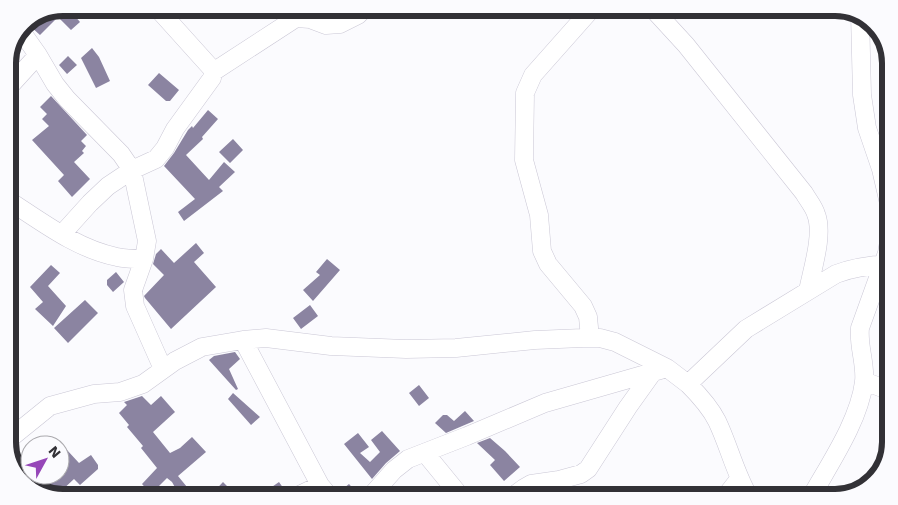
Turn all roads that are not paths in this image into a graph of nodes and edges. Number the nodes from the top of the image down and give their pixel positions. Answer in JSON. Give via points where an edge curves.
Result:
{"nodes":[{"id":1,"x":164,"y":16,"type":"edge"},
{"id":2,"x":288,"y":16,"type":"edge"},
{"id":3,"x":301,"y":16,"type":"edge"},
{"id":4,"x":356,"y":16,"type":"edge"},
{"id":5,"x":585,"y":16,"type":"edge"},
{"id":6,"x":659,"y":16,"type":"edge"},
{"id":7,"x":860,"y":24,"type":"edge"},
{"id":8,"x":25,"y":36,"type":"edge"},
{"id":9,"x":38,"y":55,"type":"junction"},
{"id":10,"x":213,"y":72,"type":"junction"},
{"id":11,"x":16,"y":79,"type":"edge"},
{"id":12,"x":132,"y":170,"type":"junction"},
{"id":13,"x":882,"y":173,"type":"edge"},
{"id":14,"x":16,"y":205,"type":"edge"},
{"id":15,"x":62,"y":234,"type":"junction"},
{"id":16,"x":144,"y":260,"type":"junction"},
{"id":17,"x":882,"y":265,"type":"edge"},
{"id":18,"x":882,"y":274,"type":"edge"},
{"id":19,"x":808,"y":291,"type":"junction"},
{"id":20,"x":590,"y":338,"type":"junction"},
{"id":21,"x":243,"y":340,"type":"junction"},
{"id":22,"x":164,"y":369,"type":"junction"},
{"id":23,"x":660,"y":370,"type":"junction"},
{"id":24,"x":864,"y":381,"type":"junction"},
{"id":25,"x":688,"y":384,"type":"junction"},
{"id":26,"x":882,"y":388,"type":"edge"},
{"id":27,"x":16,"y":434,"type":"edge"},
{"id":28,"x":425,"y":453,"type":"junction"},
{"id":29,"x":739,"y":479,"type":"junction"},
{"id":30,"x":324,"y":489,"type":"edge"},
{"id":31,"x":378,"y":489,"type":"edge"},
{"id":32,"x":454,"y":489,"type":"edge"},
{"id":33,"x":523,"y":489,"type":"edge"},
{"id":34,"x":732,"y":489,"type":"edge"},
{"id":35,"x":744,"y":489,"type":"edge"},
{"id":36,"x":816,"y":489,"type":"edge"}],
"edges":[{"from":1,"to":10,"type":"street"},
{"from":2,"to":10,"type":"street"},
{"from":3,"to":4,"type":"street","via":[[326,25],[340,24]]},
{"from":5,"to":20,"type":"street","via":[[532,75],[525,93],[524,160],[539,215],[542,251],[548,264],[583,306],[588,317]]},
{"from":6,"to":19,"type":"street","via":[[711,76],[804,193],[816,213],[818,240]]},
{"from":7,"to":13,"type":"street","via":[[862,95],[867,128]]},
{"from":8,"to":9,"type":"street"},
{"from":9,"to":11,"type":"street"},
{"from":9,"to":12,"type":"street","via":[[67,100],[121,154]]},
{"from":10,"to":12,"type":"street","via":[[165,148],[156,158]]},
{"from":12,"to":15,"type":"street","via":[[108,186]]},
{"from":12,"to":16,"type":"street","via":[[147,241]]},
{"from":14,"to":15,"type":"street"},
{"from":15,"to":16,"type":"street","via":[[103,254]]},
{"from":16,"to":22,"type":"street","via":[[133,290],[134,298]]},
{"from":17,"to":19,"type":"street","via":[[847,269]]},
{"from":18,"to":24,"type":"street","via":[[860,328]]},
{"from":19,"to":25,"type":"street","via":[[746,328]]},
{"from":20,"to":21,"type":"street","via":[[406,349],[330,346],[266,338]]},
{"from":20,"to":23,"type":"street","via":[[615,342]]},
{"from":21,"to":22,"type":"street","via":[[202,347]]},
{"from":21,"to":30,"type":"street"},
{"from":22,"to":27,"type":"street","via":[[143,384],[120,392],[94,394],[50,406]]},
{"from":23,"to":25,"type":"street"},
{"from":23,"to":28,"type":"street","via":[[545,403]]},
{"from":23,"to":33,"type":"street","via":[[628,407],[588,469],[581,474],[531,484]]},
{"from":24,"to":26,"type":"street"},
{"from":24,"to":36,"type":"street","via":[[853,418]]},
{"from":25,"to":29,"type":"street","via":[[716,420]]},
{"from":28,"to":31,"type":"street","via":[[408,459]]},
{"from":28,"to":32,"type":"street"},
{"from":29,"to":34,"type":"street"},
{"from":29,"to":35,"type":"street"}]}
